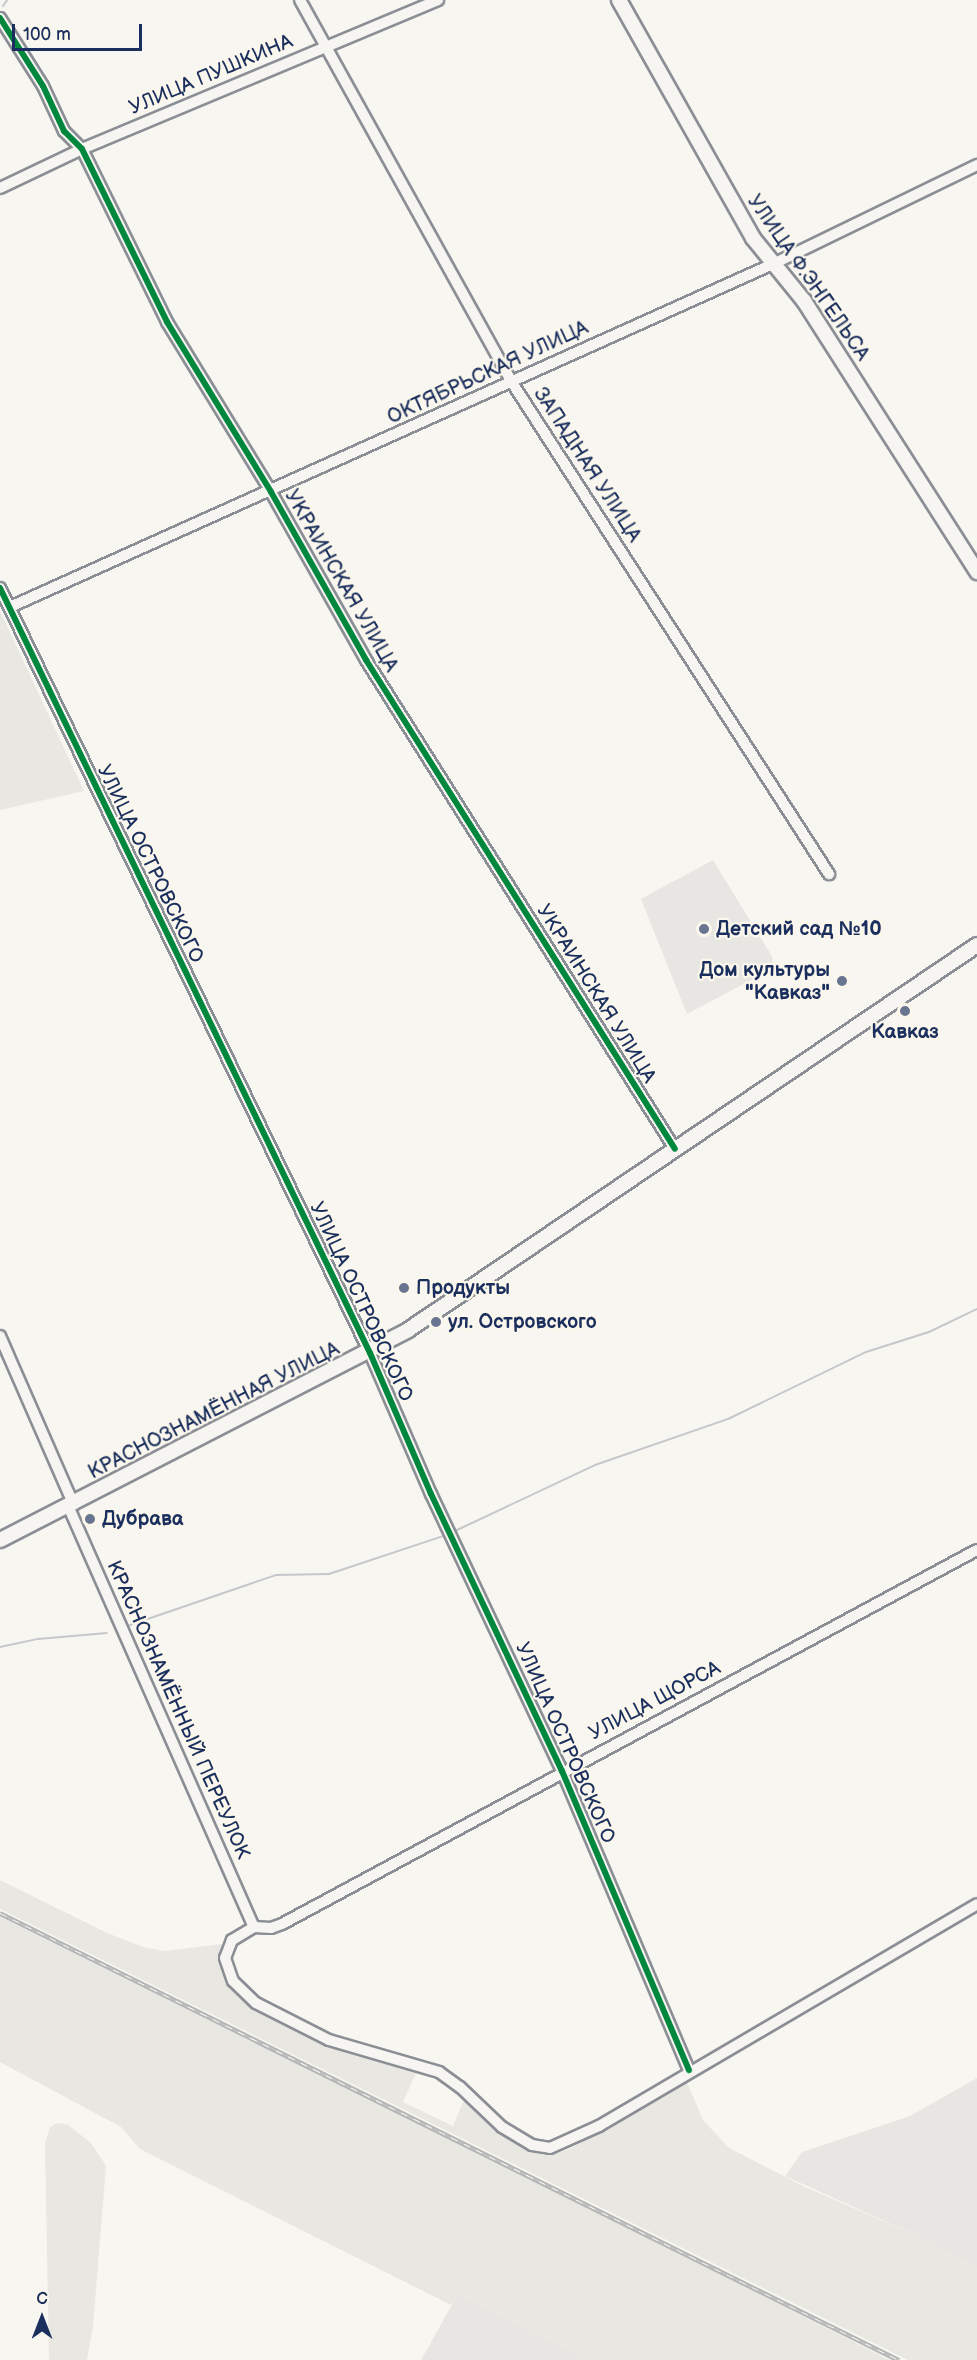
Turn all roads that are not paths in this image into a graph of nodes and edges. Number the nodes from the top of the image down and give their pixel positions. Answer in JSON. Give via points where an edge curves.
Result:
{"nodes":[{"id":1,"x":300,"y":0,"type":"edge"},
{"id":2,"x":438,"y":0,"type":"edge"},
{"id":3,"x":619,"y":0,"type":"edge"},
{"id":4,"x":0,"y":18,"type":"edge"},
{"id":5,"x":327,"y":47,"type":"junction"},
{"id":6,"x":82,"y":149,"type":"junction"},
{"id":7,"x":977,"y":165,"type":"edge"},
{"id":8,"x":0,"y":188,"type":"edge"},
{"id":9,"x":773,"y":264,"type":"junction"},
{"id":10,"x":511,"y":381,"type":"junction"},
{"id":11,"x":271,"y":492,"type":"junction"},
{"id":12,"x":977,"y":572,"type":"edge"},
{"id":13,"x":0,"y":588,"type":"edge"},
{"id":14,"x":10,"y":607,"type":"junction"},
{"id":15,"x":829,"y":874,"type":"dead end"},
{"id":16,"x":977,"y":945,"type":"edge"},
{"id":17,"x":675,"y":1149,"type":"junction"},
{"id":18,"x":0,"y":1336,"type":"edge"},
{"id":19,"x":370,"y":1353,"type":"junction"},
{"id":20,"x":71,"y":1507,"type":"junction"},
{"id":21,"x":0,"y":1540,"type":"edge"},
{"id":22,"x":977,"y":1550,"type":"edge"},
{"id":23,"x":562,"y":1771,"type":"junction"},
{"id":24,"x":977,"y":1904,"type":"edge"},
{"id":25,"x":254,"y":1927,"type":"junction"},
{"id":26,"x":689,"y":2070,"type":"junction"}],
"edges":[{"from":1,"to":5,"type":"street","name":"ЗАПАДНАЯ УЛИЦА"},
{"from":2,"to":5,"type":"street","name":"УЛИЦА ПУШКИНА"},
{"from":3,"to":9,"type":"main road","name":"УЛИЦА Ф.ЭНГЕЛЬСА","via":[[753,238]]},
{"from":4,"to":6,"type":"street","name":"УКРАИНСКАЯ УЛИЦА","via":[[43,86],[64,131]]},
{"from":5,"to":6,"type":"street","name":"УЛИЦА ПУШКИНА"},
{"from":5,"to":10,"type":"street","name":"ЗАПАДНАЯ УЛИЦА"},
{"from":6,"to":8,"type":"street","name":"УЛИЦА ПУШКИНА"},
{"from":6,"to":11,"type":"street","name":"УКРАИНСКАЯ УЛИЦА","via":[[167,321]]},
{"from":7,"to":9,"type":"street","name":"ОКТЯБРЬСКАЯ УЛИЦА"},
{"from":9,"to":10,"type":"street","name":"ОКТЯБРЬСКАЯ УЛИЦА"},
{"from":9,"to":12,"type":"main road","name":"УЛИЦА Ф.ЭНГЕЛЬСА","via":[[804,301]]},
{"from":10,"to":11,"type":"street","name":"ОКТЯБРЬСКАЯ УЛИЦА"},
{"from":10,"to":15,"type":"street","name":"ЗАПАДНАЯ УЛИЦА"},
{"from":11,"to":14,"type":"street","name":"ОКТЯБРЬСКАЯ УЛИЦА"},
{"from":11,"to":17,"type":"street","name":"УКРАИНСКАЯ УЛИЦА","via":[[366,660]]},
{"from":13,"to":14,"type":"street","name":"УЛИЦА ОСТРОВСКОГО"},
{"from":14,"to":19,"type":"street","name":"УЛИЦА ОСТРОВСКОГО"},
{"from":16,"to":17,"type":"main road","name":"КРАСНОЗНАМЁННАЯ УЛИЦА"},
{"from":17,"to":19,"type":"main road","name":"КРАСНОЗНАМЁННАЯ УЛИЦА"},
{"from":18,"to":20,"type":"street","name":"КРАСНОЗНАМЁННЫЙ ПЕРЕУЛОК"},
{"from":19,"to":20,"type":"main road","name":"КРАСНОЗНАМЁННАЯ УЛИЦА"},
{"from":19,"to":23,"type":"street","name":"УЛИЦА ОСТРОВСКОГО","via":[[435,1503]]},
{"from":20,"to":21,"type":"main road","name":"КРАСНОЗНАМЁННАЯ УЛИЦА"},
{"from":20,"to":25,"type":"street","name":"КРАСНОЗНАМЁННЫЙ ПЕРЕУЛОК"},
{"from":22,"to":23,"type":"street","name":"УЛИЦА ЩОРСА"},
{"from":23,"to":25,"type":"street","name":"УЛИЦА ЩОРСА","via":[[282,1924]]},
{"from":23,"to":26,"type":"street","name":"УЛИЦА ОСТРОВСКОГО"},
{"from":24,"to":26,"type":"street"},
{"from":25,"to":26,"type":"street","via":[[232,1940],[225,1958],[229,1976],[246,1995],[329,2040],[439,2072],[492,2120],[532,2145],[557,2148],[570,2142]]}]}
